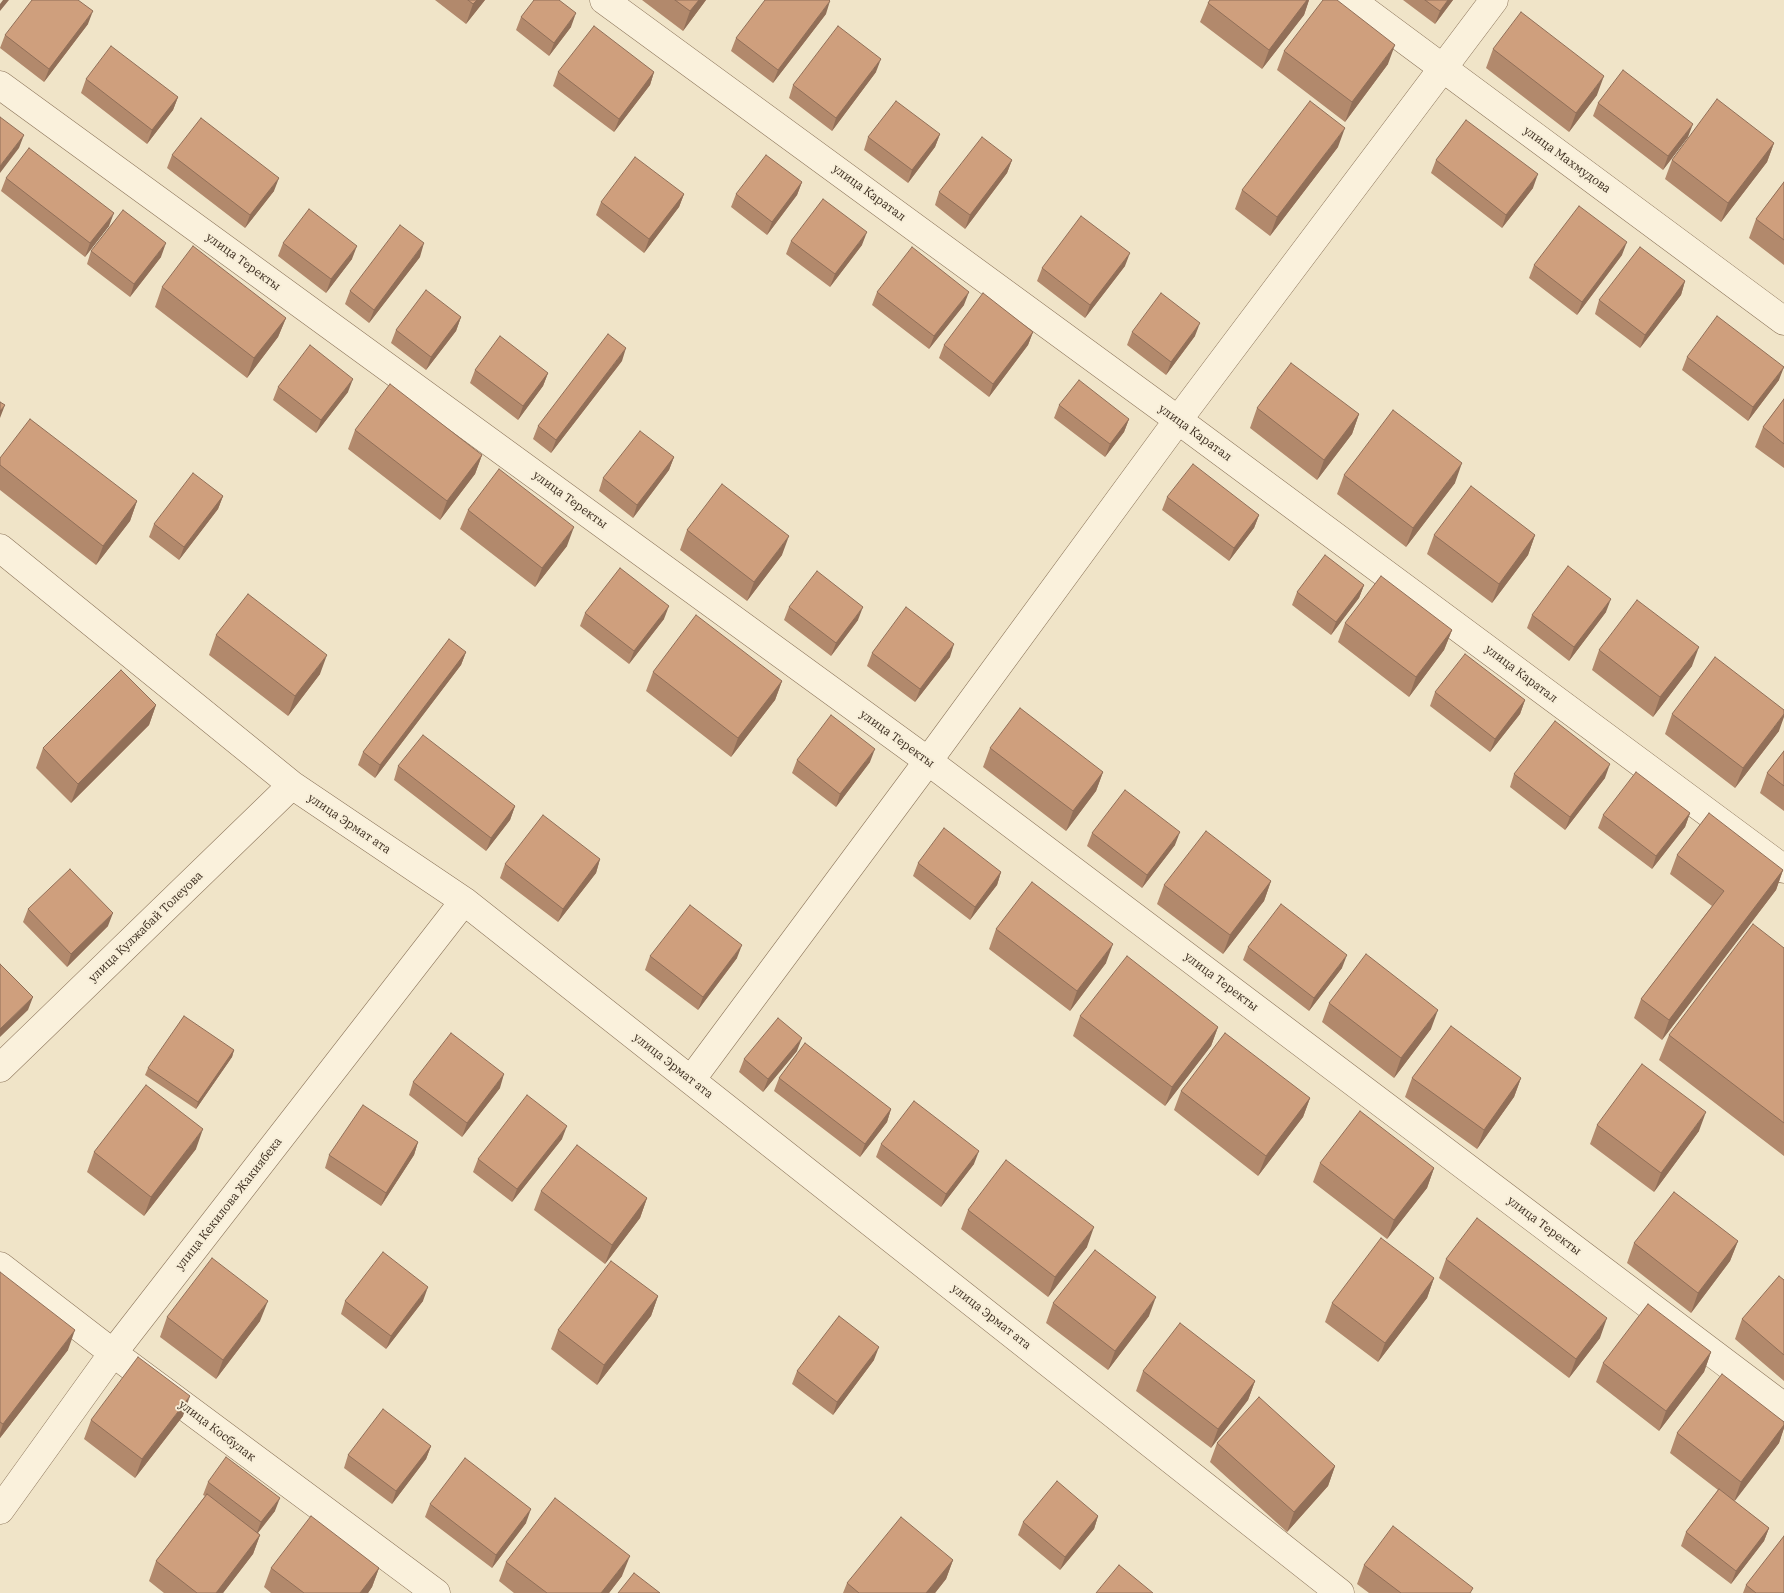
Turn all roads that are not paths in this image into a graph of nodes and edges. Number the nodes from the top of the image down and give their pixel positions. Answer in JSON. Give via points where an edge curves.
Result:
{"nodes":[{"id":1,"x":604,"y":0,"type":"edge"},
{"id":2,"x":1351,"y":0,"type":"edge"},
{"id":3,"x":1494,"y":0,"type":"edge"},
{"id":4,"x":1443,"y":69,"type":"junction"},
{"id":5,"x":0,"y":85,"type":"edge"},
{"id":6,"x":1784,"y":321,"type":"edge"},
{"id":7,"x":1178,"y":420,"type":"junction"},
{"id":8,"x":0,"y":548,"type":"edge"},
{"id":9,"x":928,"y":761,"type":"junction"},
{"id":10,"x":292,"y":785,"type":"junction"},
{"id":11,"x":1784,"y":869,"type":"edge"},
{"id":12,"x":464,"y":901,"type":"junction"},
{"id":13,"x":0,"y":1068,"type":"edge"},
{"id":14,"x":691,"y":1080,"type":"junction"},
{"id":15,"x":0,"y":1266,"type":"edge"},
{"id":16,"x":113,"y":1353,"type":"junction"},
{"id":17,"x":1784,"y":1407,"type":"edge"},
{"id":18,"x":0,"y":1510,"type":"edge"},
{"id":19,"x":436,"y":1593,"type":"edge"},
{"id":20,"x":1340,"y":1593,"type":"edge"}],
"edges":[{"from":1,"to":7,"type":"street","name":"улица Каратал"},
{"from":2,"to":4,"type":"street","name":"улица Махмудова"},
{"from":3,"to":4,"type":"street"},
{"from":4,"to":6,"type":"street","name":"улица Махмудова"},
{"from":4,"to":7,"type":"street"},
{"from":5,"to":9,"type":"street","name":"улица Теректы"},
{"from":7,"to":9,"type":"street"},
{"from":7,"to":11,"type":"street","name":"улица Каратал"},
{"from":8,"to":10,"type":"street","name":"улица Эрмат ата"},
{"from":9,"to":14,"type":"street"},
{"from":9,"to":17,"type":"street","name":"улица Теректы"},
{"from":10,"to":12,"type":"street","name":"улица Эрмат ата"},
{"from":10,"to":13,"type":"street","name":"улица Кулжабай Толеуова"},
{"from":12,"to":14,"type":"street","name":"улица Эрмат ата"},
{"from":12,"to":16,"type":"street","name":"улица Кекилова Жакиябека"},
{"from":14,"to":20,"type":"street","name":"улица Эрмат ата"},
{"from":15,"to":16,"type":"street","name":"улица Косбулак"},
{"from":16,"to":18,"type":"street","name":"улица Кекилова Жакиябека"},
{"from":16,"to":19,"type":"street","name":"улица Косбулак"}]}
